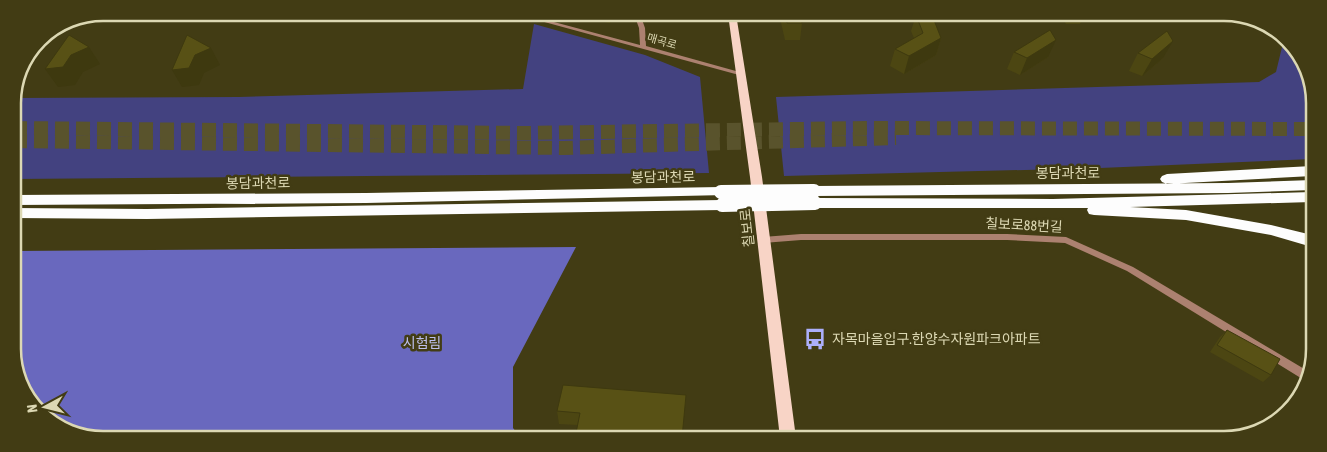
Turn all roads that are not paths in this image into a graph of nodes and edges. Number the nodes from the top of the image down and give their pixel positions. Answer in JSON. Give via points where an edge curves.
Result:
{"nodes":[{"id":1,"x":556,"y":21,"type":"edge"},
{"id":2,"x":640,"y":21,"type":"edge"},
{"id":3,"x":733,"y":21,"type":"edge"},
{"id":4,"x":643,"y":46,"type":"junction"},
{"id":5,"x":741,"y":74,"type":"junction"},
{"id":6,"x":1306,"y":171,"type":"edge"},
{"id":7,"x":1306,"y":185,"type":"edge"},
{"id":8,"x":1046,"y":190,"type":"junction"},
{"id":9,"x":815,"y":197,"type":"junction"},
{"id":10,"x":1306,"y":197,"type":"edge"},
{"id":11,"x":721,"y":199,"type":"junction"},
{"id":12,"x":21,"y":200,"type":"edge"},
{"id":13,"x":1053,"y":204,"type":"junction"},
{"id":14,"x":21,"y":213,"type":"edge"},
{"id":15,"x":1306,"y":239,"type":"edge"},
{"id":16,"x":763,"y":240,"type":"junction"},
{"id":17,"x":1302,"y":374,"type":"edge"},
{"id":18,"x":787,"y":431,"type":"edge"}],
"edges":[{"from":1,"to":4,"type":"street","name":"매곡로"},
{"from":2,"to":4,"type":"street"},
{"from":3,"to":5,"type":"main road","name":"칠보로"},
{"from":4,"to":5,"type":"street","name":"매곡로"},
{"from":5,"to":16,"type":"main road","name":"칠보로"},
{"from":6,"to":8,"type":"highway","via":[[1104,181]]},
{"from":7,"to":8,"type":"highway","name":"봉담과천로"},
{"from":8,"to":9,"type":"highway","name":"봉담과천로"},
{"from":9,"to":11,"type":"highway","name":"봉담과천로","bridge":true},
{"from":9,"to":13,"type":"highway","name":"봉담과천로"},
{"from":10,"to":13,"type":"highway","name":"봉담과천로"},
{"from":11,"to":12,"type":"highway","name":"봉담과천로"},
{"from":11,"to":14,"type":"highway","name":"봉담과천로","via":[[146,214]]},
{"from":13,"to":15,"type":"highway","via":[[1107,213],[1186,215]]},
{"from":16,"to":17,"type":"street","name":"칠보로88번길","via":[[801,237],[1007,237],[1066,240],[1130,269]]},
{"from":16,"to":18,"type":"main road","name":"칠보로"}]}
